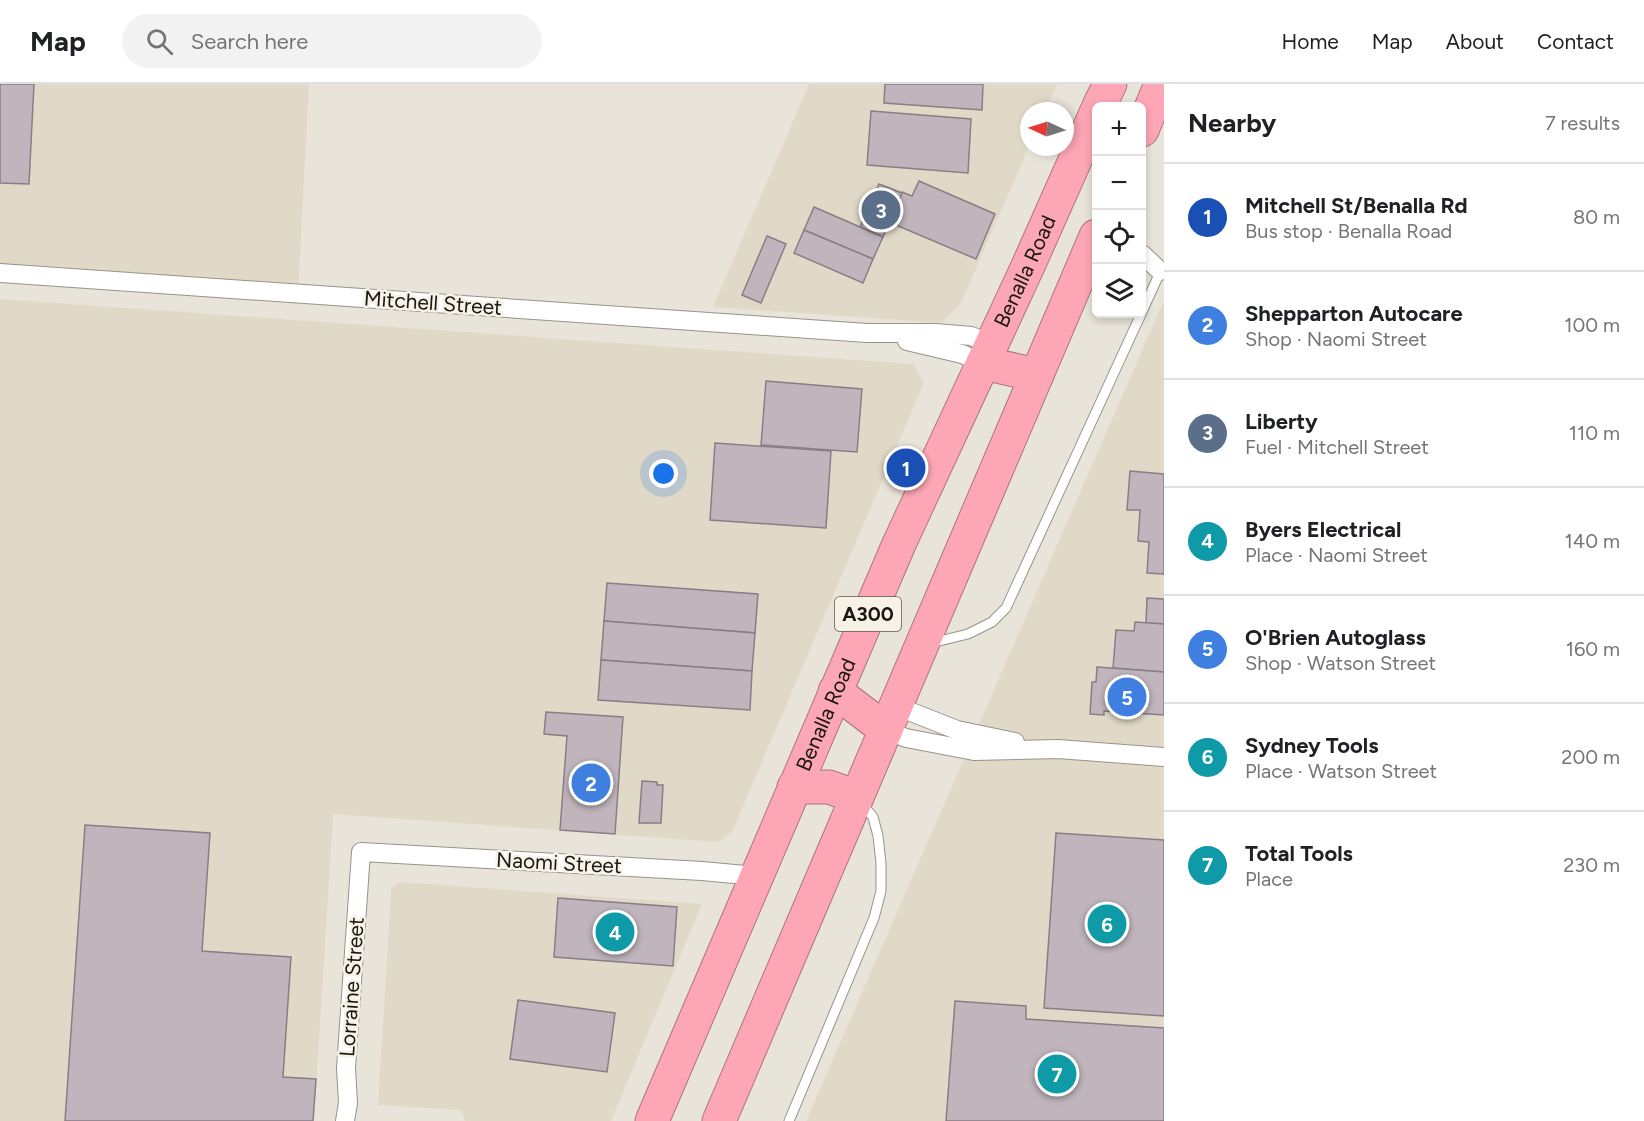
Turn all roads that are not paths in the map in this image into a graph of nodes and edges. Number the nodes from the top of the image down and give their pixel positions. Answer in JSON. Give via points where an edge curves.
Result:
{"nodes":[{"id":1,"x":1110,"y":84,"type":"edge"},
{"id":2,"x":1161,"y":84,"type":"edge"},
{"id":3,"x":1102,"y":102,"type":"edge"},
{"id":4,"x":1146,"y":120,"type":"edge"},
{"id":5,"x":1092,"y":122,"type":"edge"},
{"id":6,"x":1092,"y":257,"type":"edge"},
{"id":7,"x":1146,"y":257,"type":"edge"},
{"id":8,"x":1163,"y":268,"type":"edge"},
{"id":9,"x":1146,"y":271,"type":"edge"},
{"id":10,"x":0,"y":273,"type":"edge"},
{"id":11,"x":1089,"y":273,"type":"edge"},
{"id":12,"x":1146,"y":303,"type":"edge"},
{"id":13,"x":1139,"y":318,"type":"edge"},
{"id":14,"x":987,"y":353,"type":"junction"},
{"id":15,"x":1037,"y":375,"type":"junction"},
{"id":16,"x":922,"y":645,"type":"junction"},
{"id":17,"x":835,"y":692,"type":"junction"},
{"id":18,"x":891,"y":718,"type":"junction"},
{"id":19,"x":1058,"y":749,"type":"junction"},
{"id":20,"x":1164,"y":757,"type":"edge"},
{"id":21,"x":794,"y":787,"type":"junction"},
{"id":22,"x":857,"y":797,"type":"junction"},
{"id":23,"x":361,"y":852,"type":"joint"},
{"id":24,"x":756,"y":876,"type":"junction"},
{"id":25,"x":345,"y":1121,"type":"edge"},
{"id":26,"x":652,"y":1121,"type":"edge"},
{"id":27,"x":719,"y":1121,"type":"edge"},
{"id":28,"x":789,"y":1121,"type":"edge"}],
"edges":[{"from":1,"to":3,"type":"highway"},
{"from":2,"to":4,"type":"highway"},
{"from":5,"to":14,"type":"highway","name":"Benalla Road","number":"A300"},
{"from":6,"to":11,"type":"highway","number":"A300"},
{"from":7,"to":8,"type":"street"},
{"from":8,"to":9,"type":"street"},
{"from":8,"to":12,"type":"lane"},
{"from":10,"to":14,"type":"street","name":"Mitchell Street","via":[[867,333],[962,354]]},
{"from":11,"to":15,"type":"highway","number":"A300"},
{"from":13,"to":16,"type":"lane","via":[[1006,608],[992,622],[968,634]]},
{"from":14,"to":15,"type":"highway"},
{"from":14,"to":17,"type":"highway","name":"Benalla Road","number":"A300"},
{"from":15,"to":16,"type":"highway","number":"A300"},
{"from":16,"to":18,"type":"highway","number":"A300"},
{"from":17,"to":18,"type":"highway"},
{"from":17,"to":21,"type":"highway","name":"Benalla Road","number":"A300"},
{"from":18,"to":19,"type":"street"},
{"from":18,"to":19,"type":"street","via":[[906,738],[974,751]]},
{"from":18,"to":22,"type":"highway","number":"A300"},
{"from":19,"to":20,"type":"street"},
{"from":21,"to":22,"type":"highway","via":[[829,787]]},
{"from":21,"to":24,"type":"highway","name":"Benalla Road","number":"A300"},
{"from":22,"to":27,"type":"highway","number":"A300"},
{"from":22,"to":28,"type":"lane","via":[[876,826],[881,891],[874,918]]},
{"from":23,"to":24,"type":"street","name":"Naomi Street"},
{"from":23,"to":25,"type":"street","name":"Lorraine Street"},
{"from":24,"to":26,"type":"highway","name":"Benalla Road","number":"A300"}]}
